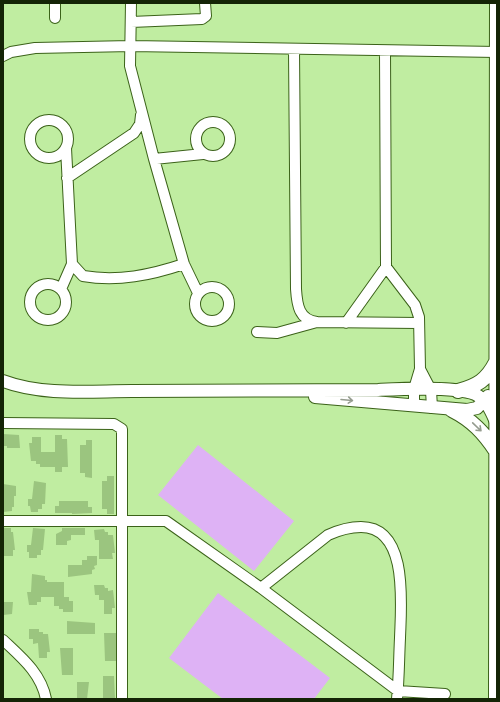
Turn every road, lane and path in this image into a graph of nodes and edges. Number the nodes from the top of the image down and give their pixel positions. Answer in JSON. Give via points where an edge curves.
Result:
{"nodes":[{"id":1,"x":55,"y":3,"type":"edge"},
{"id":2,"x":131,"y":3,"type":"edge"},
{"id":3,"x":205,"y":3,"type":"edge"},
{"id":4,"x":497,"y":3,"type":"edge"},
{"id":5,"x":54,"y":18,"type":"dead end"},
{"id":6,"x":131,"y":22,"type":"junction"},
{"id":7,"x":131,"y":46,"type":"junction"},
{"id":8,"x":294,"y":50,"type":"junction"},
{"id":9,"x":385,"y":51,"type":"junction"},
{"id":10,"x":497,"y":52,"type":"edge"},
{"id":11,"x":3,"y":56,"type":"edge"},
{"id":12,"x":141,"y":109,"type":"junction"},
{"id":13,"x":66,"y":148,"type":"dead end"},
{"id":14,"x":204,"y":154,"type":"dead end"},
{"id":15,"x":154,"y":159,"type":"junction"},
{"id":16,"x":67,"y":178,"type":"junction"},
{"id":17,"x":497,"y":214,"type":"edge"},
{"id":18,"x":72,"y":264,"type":"junction"},
{"id":19,"x":184,"y":264,"type":"junction"},
{"id":20,"x":386,"y":267,"type":"junction"},
{"id":21,"x":61,"y":289,"type":"dead end"},
{"id":22,"x":198,"y":293,"type":"dead end"},
{"id":23,"x":318,"y":322,"type":"junction"},
{"id":24,"x":346,"y":323,"type":"junction"},
{"id":25,"x":419,"y":323,"type":"junction"},
{"id":26,"x":257,"y":332,"type":"dead end"},
{"id":27,"x":497,"y":362,"type":"edge"},
{"id":28,"x":420,"y":369,"type":"junction"},
{"id":29,"x":496,"y":378,"type":"edge"},
{"id":30,"x":3,"y":381,"type":"edge"},
{"id":31,"x":18,"y":386,"type":"junction"},
{"id":32,"x":3,"y":387,"type":"edge"},
{"id":33,"x":414,"y":389,"type":"junction"},
{"id":34,"x":432,"y":390,"type":"junction"},
{"id":35,"x":458,"y":391,"type":"junction"},
{"id":36,"x":280,"y":392,"type":"junction"},
{"id":37,"x":485,"y":401,"type":"junction"},
{"id":38,"x":414,"y":406,"type":"junction"},
{"id":39,"x":432,"y":408,"type":"junction"},
{"id":40,"x":452,"y":410,"type":"junction"},
{"id":41,"x":496,"y":422,"type":"edge"},
{"id":42,"x":3,"y":423,"type":"edge"},
{"id":43,"x":496,"y":451,"type":"junction"},
{"id":44,"x":3,"y":521,"type":"edge"},
{"id":45,"x":124,"y":521,"type":"junction"},
{"id":46,"x":261,"y":588,"type":"junction"},
{"id":47,"x":3,"y":640,"type":"edge"},
{"id":48,"x":445,"y":694,"type":"dead end"},
{"id":49,"x":397,"y":695,"type":"edge"},
{"id":50,"x":46,"y":699,"type":"edge"},
{"id":51,"x":122,"y":699,"type":"edge"},
{"id":52,"x":496,"y":699,"type":"edge"}],
"edges":[{"from":1,"to":5,"type":"street"},
{"from":2,"to":6,"type":"street"},
{"from":3,"to":6,"type":"street","via":[[206,16],[202,19]]},
{"from":4,"to":10,"type":"main road"},
{"from":6,"to":7,"type":"street"},
{"from":7,"to":8,"type":"street"},
{"from":7,"to":11,"type":"street","via":[[35,48]]},
{"from":7,"to":12,"type":"street","via":[[130,66]]},
{"from":8,"to":9,"type":"street"},
{"from":8,"to":23,"type":"street","via":[[297,303],[303,316],[310,321]]},
{"from":9,"to":10,"type":"street"},
{"from":9,"to":20,"type":"street"},
{"from":10,"to":17,"type":"main road"},
{"from":12,"to":15,"type":"street"},
{"from":12,"to":16,"type":"street","via":[[140,124],[134,133]]},
{"from":13,"to":16,"type":"street"},
{"from":14,"to":15,"type":"street"},
{"from":15,"to":19,"type":"street"},
{"from":16,"to":18,"type":"street"},
{"from":17,"to":27,"type":"main road"},
{"from":18,"to":19,"type":"street","via":[[83,276],[105,278],[149,275]]},
{"from":18,"to":21,"type":"street"},
{"from":19,"to":22,"type":"street"},
{"from":20,"to":24,"type":"street"},
{"from":20,"to":25,"type":"street","via":[[415,305]]},
{"from":23,"to":24,"type":"street"},
{"from":23,"to":26,"type":"street","via":[[277,333]]},
{"from":24,"to":25,"type":"street"},
{"from":25,"to":28,"type":"street"},
{"from":27,"to":29,"type":"main road"},
{"from":27,"to":35,"type":"main road","via":[[484,380],[475,386]]},
{"from":28,"to":33,"type":"street"},
{"from":28,"to":34,"type":"street"},
{"from":29,"to":37,"type":"street"},
{"from":29,"to":41,"type":"main road"},
{"from":30,"to":31,"type":"street"},
{"from":31,"to":32,"type":"street"},
{"from":31,"to":36,"type":"street","via":[[76,391]]},
{"from":33,"to":34,"type":"street"},
{"from":33,"to":36,"type":"street"},
{"from":33,"to":38,"type":"street"},
{"from":34,"to":35,"type":"street"},
{"from":34,"to":39,"type":"street"},
{"from":35,"to":37,"type":"street","via":[[475,394]]},
{"from":36,"to":38,"type":"street","one_way":true},
{"from":37,"to":40,"type":"street","via":[[473,410]]},
{"from":37,"to":41,"type":"street"},
{"from":38,"to":39,"type":"street"},
{"from":39,"to":40,"type":"street"},
{"from":40,"to":43,"type":"main road","one_way":true,"via":[[477,426]]},
{"from":41,"to":43,"type":"main road"},
{"from":42,"to":45,"type":"street","via":[[110,423],[120,426],[123,433]]},
{"from":43,"to":52,"type":"main road"},
{"from":44,"to":45,"type":"street"},
{"from":45,"to":46,"type":"street","via":[[168,522]]},
{"from":45,"to":51,"type":"street"},
{"from":46,"to":49,"type":"street"},
{"from":46,"to":49,"type":"street","via":[[336,531],[365,527],[381,532],[396,557],[401,587]]},
{"from":47,"to":50,"type":"street","via":[[32,669],[41,682]]},
{"from":48,"to":49,"type":"street"}]}
